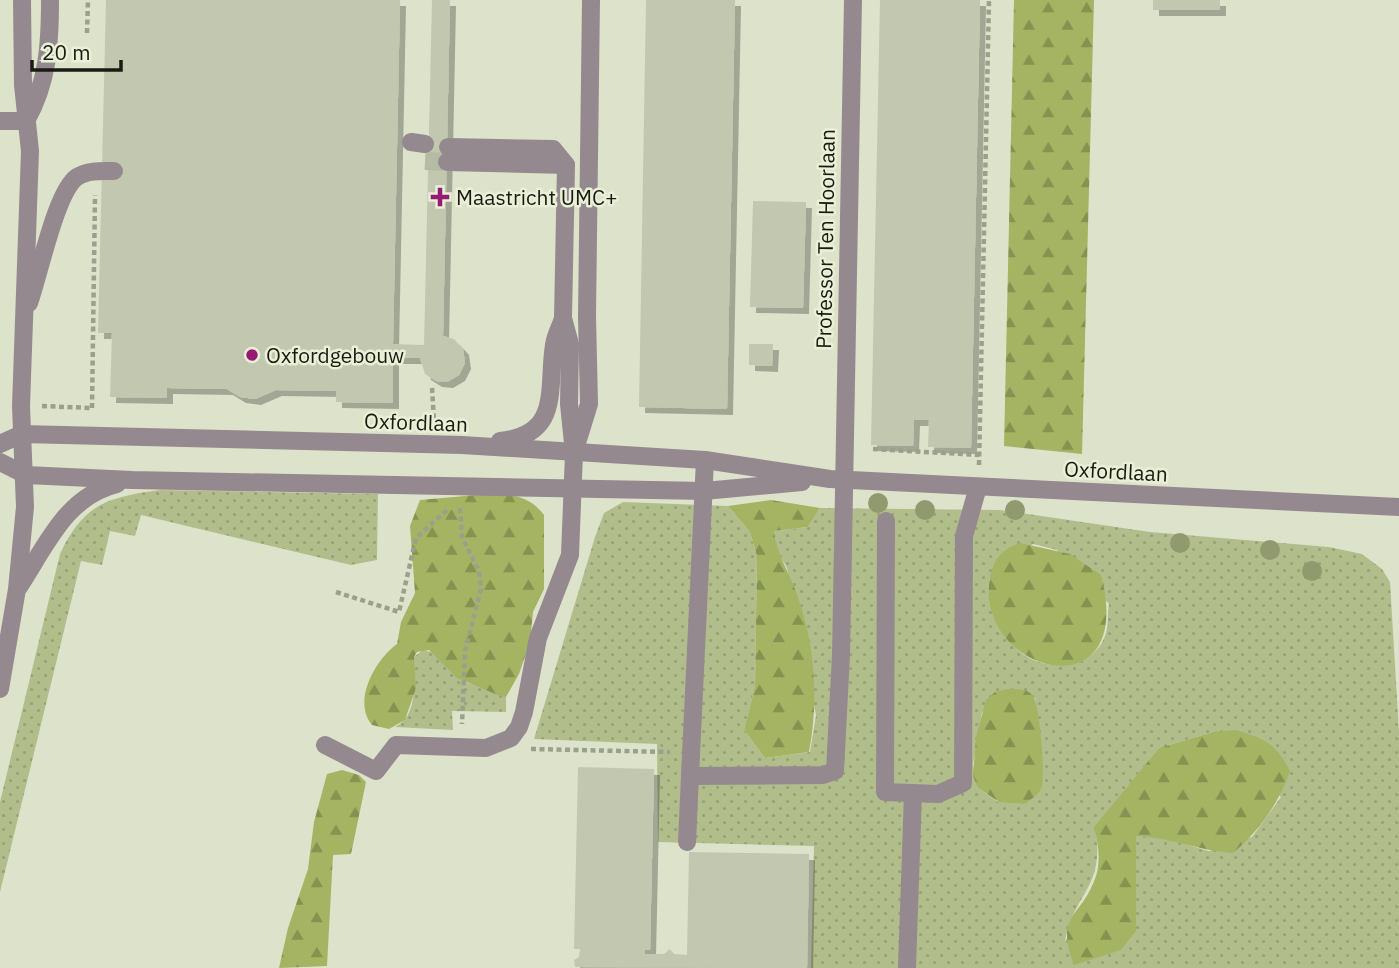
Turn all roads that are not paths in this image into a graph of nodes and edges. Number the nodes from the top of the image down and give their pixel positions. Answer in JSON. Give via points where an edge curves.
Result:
{"nodes":[{"id":1,"x":22,"y":0,"type":"edge"},
{"id":2,"x":50,"y":0,"type":"edge"},
{"id":3,"x":591,"y":0,"type":"edge"},
{"id":4,"x":852,"y":0,"type":"edge"},
{"id":5,"x":0,"y":121,"type":"edge"},
{"id":6,"x":26,"y":121,"type":"junction"},
{"id":7,"x":448,"y":154,"type":"tunnel mouth"},
{"id":8,"x":114,"y":171,"type":"dead end"},
{"id":9,"x":563,"y":318,"type":"junction"},
{"id":10,"x":22,"y":323,"type":"junction"},
{"id":11,"x":22,"y":435,"type":"junction"},
{"id":12,"x":0,"y":444,"type":"edge"},
{"id":13,"x":462,"y":445,"type":"junction"},
{"id":14,"x":574,"y":453,"type":"junction"},
{"id":15,"x":705,"y":460,"type":"junction"},
{"id":16,"x":0,"y":462,"type":"edge"},
{"id":17,"x":26,"y":475,"type":"junction"},
{"id":18,"x":132,"y":480,"type":"junction"},
{"id":19,"x":837,"y":480,"type":"junction"},
{"id":20,"x":978,"y":487,"type":"junction"},
{"id":21,"x":573,"y":489,"type":"junction"},
{"id":22,"x":704,"y":491,"type":"junction"},
{"id":23,"x":1399,"y":507,"type":"edge"},
{"id":24,"x":886,"y":521,"type":"dead end"},
{"id":25,"x":17,"y":589,"type":"junction"},
{"id":26,"x":0,"y":689,"type":"edge"},
{"id":27,"x":325,"y":745,"type":"dead end"},
{"id":28,"x":691,"y":776,"type":"junction"},
{"id":29,"x":913,"y":793,"type":"junction"},
{"id":30,"x":687,"y":842,"type":"dead end"},
{"id":31,"x":907,"y":968,"type":"edge"}],
"edges":[{"from":1,"to":6,"type":"street"},
{"from":2,"to":6,"type":"street","via":[[47,64],[39,98]]},
{"from":3,"to":14,"type":"street","via":[[589,404]]},
{"from":4,"to":19,"type":"street","name":"Professor Ten Hoorlaan"},
{"from":5,"to":6,"type":"street"},
{"from":6,"to":10,"type":"street","via":[[30,151]]},
{"from":7,"to":9,"type":"street","via":[[552,149],[566,165]]},
{"from":8,"to":10,"type":"street","via":[[95,171],[74,180],[60,204]]},
{"from":9,"to":13,"type":"street","via":[[554,344],[552,394],[541,421],[520,438]]},
{"from":9,"to":14,"type":"street","via":[[570,344]]},
{"from":10,"to":11,"type":"street"},
{"from":11,"to":12,"type":"street","name":"Oxfordlaan"},
{"from":11,"to":13,"type":"street","name":"Oxfordlaan"},
{"from":11,"to":17,"type":"street"},
{"from":13,"to":14,"type":"street","name":"Oxfordlaan"},
{"from":14,"to":15,"type":"street","name":"Oxfordlaan"},
{"from":14,"to":21,"type":"street"},
{"from":15,"to":19,"type":"street","name":"Oxfordlaan"},
{"from":15,"to":22,"type":"street"},
{"from":16,"to":17,"type":"street","name":"Oxfordlaan"},
{"from":17,"to":18,"type":"street","name":"Oxfordlaan"},
{"from":17,"to":25,"type":"street"},
{"from":18,"to":21,"type":"street","name":"Oxfordlaan"},
{"from":18,"to":25,"type":"street","via":[[80,499]]},
{"from":19,"to":20,"type":"street","name":"Oxfordlaan"},
{"from":19,"to":22,"type":"street","name":"Oxfordlaan"},
{"from":19,"to":28,"type":"street","name":"Professor Ten Hoorlaan","via":[[841,655],[835,771],[823,775]]},
{"from":20,"to":23,"type":"street","name":"Oxfordlaan"},
{"from":20,"to":29,"type":"street","via":[[964,536],[963,783],[938,794]]},
{"from":21,"to":22,"type":"street","name":"Oxfordlaan"},
{"from":21,"to":27,"type":"street","via":[[570,555],[538,638],[519,727],[500,744],[486,748],[396,746],[376,771]]},
{"from":22,"to":28,"type":"street"},
{"from":24,"to":29,"type":"street","via":[[885,792]]},
{"from":25,"to":26,"type":"street"},
{"from":28,"to":30,"type":"street"},
{"from":29,"to":31,"type":"street"}]}
